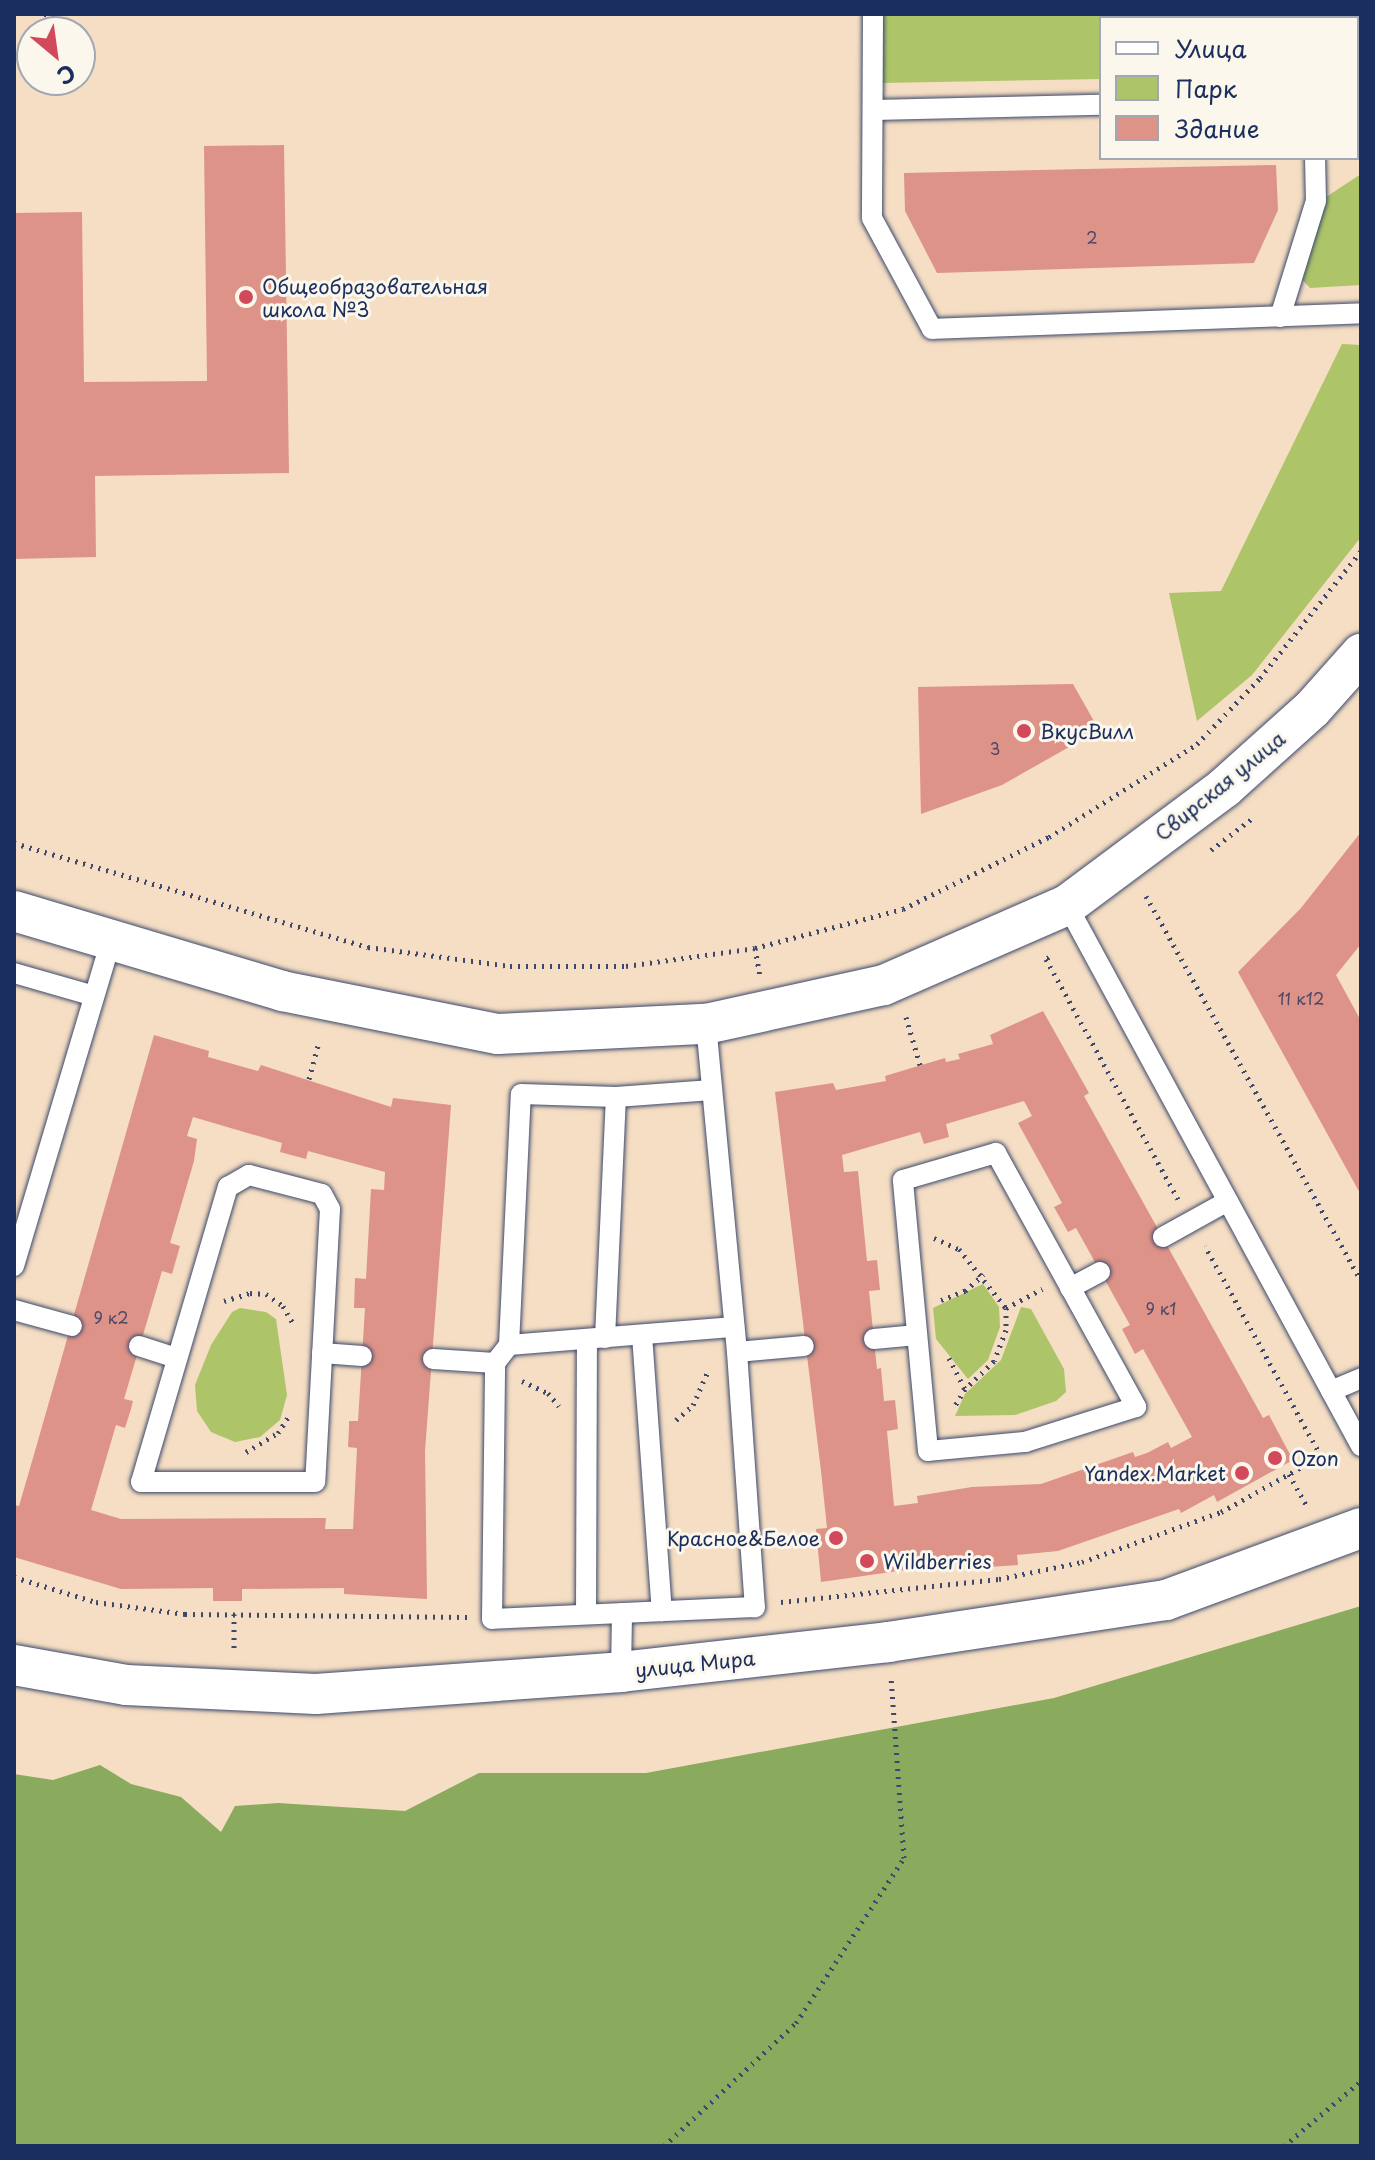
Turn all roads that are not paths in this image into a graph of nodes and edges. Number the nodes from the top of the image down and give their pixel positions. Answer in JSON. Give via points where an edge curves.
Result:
{"nodes":[{"id":1,"x":873,"y":14,"type":"edge"},
{"id":2,"x":1099,"y":105,"type":"edge"},
{"id":3,"x":873,"y":110,"type":"junction"},
{"id":4,"x":1315,"y":160,"type":"edge"},
{"id":5,"x":1361,"y":313,"type":"edge"},
{"id":6,"x":1280,"y":317,"type":"junction"},
{"id":7,"x":1361,"y":654,"type":"edge"},
{"id":8,"x":1067,"y":905,"type":"junction"},
{"id":9,"x":14,"y":911,"type":"edge"},
{"id":10,"x":111,"y":940,"type":"junction"},
{"id":11,"x":14,"y":973,"type":"edge"},
{"id":12,"x":94,"y":996,"type":"junction"},
{"id":13,"x":706,"y":1024,"type":"junction"},
{"id":14,"x":712,"y":1090,"type":"junction"},
{"id":15,"x":616,"y":1097,"type":"junction"},
{"id":16,"x":1228,"y":1201,"type":"junction"},
{"id":17,"x":1163,"y":1237,"type":"dead end"},
{"id":18,"x":14,"y":1263,"type":"edge"},
{"id":19,"x":1100,"y":1272,"type":"dead end"},
{"id":20,"x":1067,"y":1282,"type":"junction"},
{"id":21,"x":14,"y":1310,"type":"edge"},
{"id":22,"x":72,"y":1326,"type":"dead end"},
{"id":23,"x":734,"y":1327,"type":"junction"},
{"id":24,"x":642,"y":1335,"type":"junction"},
{"id":25,"x":917,"y":1335,"type":"junction"},
{"id":26,"x":596,"y":1338,"type":"junction"},
{"id":27,"x":874,"y":1339,"type":"dead end"},
{"id":28,"x":509,"y":1345,"type":"junction"},
{"id":29,"x":139,"y":1346,"type":"dead end"},
{"id":30,"x":804,"y":1346,"type":"dead end"},
{"id":31,"x":737,"y":1352,"type":"junction"},
{"id":32,"x":322,"y":1353,"type":"junction"},
{"id":33,"x":362,"y":1356,"type":"dead end"},
{"id":34,"x":177,"y":1358,"type":"junction"},
{"id":35,"x":433,"y":1359,"type":"dead end"},
{"id":36,"x":495,"y":1368,"type":"junction"},
{"id":37,"x":1361,"y":1378,"type":"edge"},
{"id":38,"x":1331,"y":1391,"type":"junction"},
{"id":39,"x":1361,"y":1446,"type":"edge"},
{"id":40,"x":1361,"y":1528,"type":"edge"},
{"id":41,"x":662,"y":1611,"type":"junction"},
{"id":42,"x":622,"y":1613,"type":"junction"},
{"id":43,"x":586,"y":1614,"type":"junction"},
{"id":44,"x":14,"y":1665,"type":"edge"},
{"id":45,"x":621,"y":1672,"type":"junction"}],
"edges":[{"from":1,"to":3,"type":"lane"},
{"from":2,"to":3,"type":"lane"},
{"from":3,"to":6,"type":"lane","via":[[872,218],[932,329]]},
{"from":4,"to":6,"type":"lane","via":[[1316,201]]},
{"from":5,"to":6,"type":"lane"},
{"from":7,"to":8,"type":"street","name":"Свирская улица","via":[[1312,709],[1224,788]]},
{"from":8,"to":13,"type":"street","name":"Свирская улица","via":[[884,985]]},
{"from":8,"to":16,"type":"lane"},
{"from":9,"to":10,"type":"street","name":"Свирская улица"},
{"from":10,"to":12,"type":"lane"},
{"from":10,"to":13,"type":"street","name":"Свирская улица","via":[[282,991],[498,1034]]},
{"from":11,"to":12,"type":"lane"},
{"from":12,"to":18,"type":"lane"},
{"from":13,"to":14,"type":"lane"},
{"from":14,"to":15,"type":"lane"},
{"from":14,"to":23,"type":"lane"},
{"from":15,"to":26,"type":"lane"},
{"from":15,"to":28,"type":"lane","via":[[521,1094]]},
{"from":16,"to":17,"type":"lane"},
{"from":16,"to":38,"type":"lane"},
{"from":19,"to":20,"type":"lane"},
{"from":20,"to":25,"type":"lane","via":[[996,1153],[903,1180]]},
{"from":20,"to":25,"type":"lane","via":[[1136,1407],[1025,1442],[928,1451]]},
{"from":21,"to":22,"type":"lane"},
{"from":23,"to":24,"type":"lane"},
{"from":23,"to":31,"type":"lane"},
{"from":24,"to":26,"type":"lane"},
{"from":24,"to":41,"type":"lane"},
{"from":25,"to":27,"type":"lane"},
{"from":26,"to":28,"type":"lane"},
{"from":26,"to":43,"type":"lane","via":[[587,1423]]},
{"from":28,"to":36,"type":"lane"},
{"from":29,"to":34,"type":"lane"},
{"from":30,"to":31,"type":"lane"},
{"from":31,"to":41,"type":"lane","via":[[755,1607]]},
{"from":32,"to":33,"type":"lane"},
{"from":32,"to":34,"type":"lane","via":[[315,1482],[141,1482]]},
{"from":32,"to":34,"type":"lane","via":[[330,1209],[322,1194],[249,1175],[228,1187]]},
{"from":35,"to":36,"type":"lane"},
{"from":36,"to":43,"type":"lane","via":[[492,1619]]},
{"from":37,"to":38,"type":"lane"},
{"from":38,"to":39,"type":"lane"},
{"from":40,"to":45,"type":"street","name":"улица Мира","via":[[1166,1600],[888,1642]]},
{"from":41,"to":42,"type":"lane"},
{"from":42,"to":43,"type":"lane"},
{"from":42,"to":45,"type":"lane"},
{"from":44,"to":45,"type":"street","name":"улица Мира","via":[[126,1685],[316,1694]]}]}
